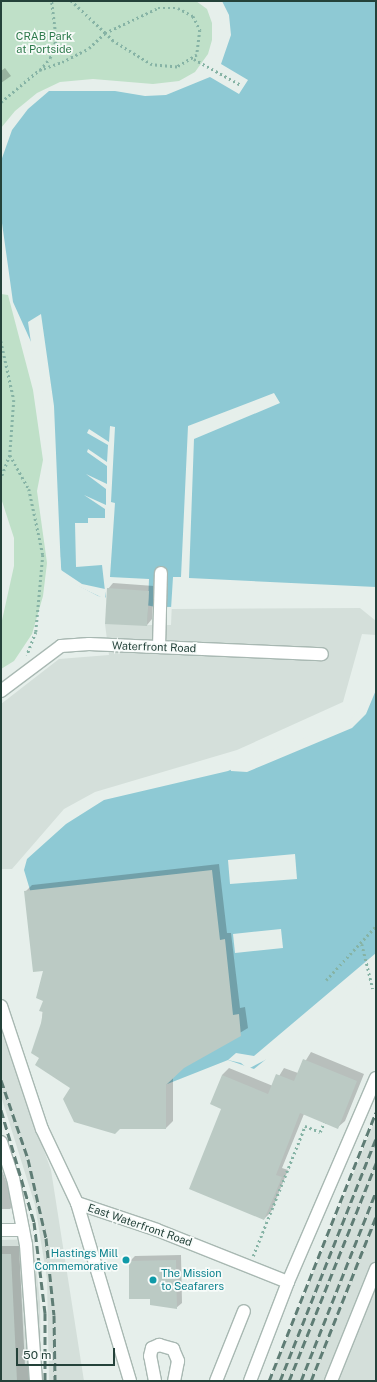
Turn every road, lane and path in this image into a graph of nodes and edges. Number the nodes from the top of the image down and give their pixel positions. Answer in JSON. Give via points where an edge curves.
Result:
{"nodes":[{"id":1,"x":51,"y":1,"type":"edge"},
{"id":2,"x":72,"y":1,"type":"edge"},
{"id":3,"x":105,"y":33,"type":"junction"},
{"id":4,"x":194,"y":59,"type":"junction"},
{"id":5,"x":39,"y":70,"type":"junction"},
{"id":6,"x":241,"y":85,"type":"dead end"},
{"id":7,"x":1,"y":102,"type":"edge"},
{"id":8,"x":1,"y":341,"type":"edge"},
{"id":9,"x":10,"y":455,"type":"junction"},
{"id":10,"x":1,"y":478,"type":"edge"},
{"id":11,"x":161,"y":573,"type":"dead end"},
{"id":12,"x":159,"y":647,"type":"junction"},
{"id":13,"x":322,"y":654,"type":"dead end"},
{"id":14,"x":21,"y":674,"type":"junction"},
{"id":15,"x":1,"y":691,"type":"edge"},
{"id":16,"x":376,"y":926,"type":"edge"},
{"id":17,"x":362,"y":943,"type":"junction"},
{"id":18,"x":326,"y":980,"type":"dead end"},
{"id":19,"x":373,"y":989,"type":"dead end"},
{"id":20,"x":1,"y":1006,"type":"edge"},
{"id":21,"x":376,"y":1078,"type":"edge"},
{"id":22,"x":324,"y":1123,"type":"dead end"},
{"id":23,"x":1,"y":1142,"type":"edge"},
{"id":24,"x":77,"y":1203,"type":"junction"},
{"id":25,"x":1,"y":1230,"type":"edge"},
{"id":26,"x":23,"y":1230,"type":"junction"},
{"id":27,"x":249,"y":1266,"type":"junction"},
{"id":28,"x":376,"y":1269,"type":"edge"},
{"id":29,"x":288,"y":1282,"type":"junction"},
{"id":30,"x":244,"y":1311,"type":"dead end"},
{"id":31,"x":36,"y":1381,"type":"edge"},
{"id":32,"x":130,"y":1381,"type":"edge"},
{"id":33,"x":155,"y":1381,"type":"edge"},
{"id":34,"x":174,"y":1381,"type":"edge"},
{"id":35,"x":216,"y":1381,"type":"edge"},
{"id":36,"x":250,"y":1381,"type":"edge"},
{"id":37,"x":331,"y":1381,"type":"edge"}],
"edges":[{"from":1,"to":5,"type":"path","via":[[56,39],[50,58]]},
{"from":2,"to":3,"type":"path"},
{"from":3,"to":4,"type":"path","via":[[132,55],[159,68],[177,67]]},
{"from":3,"to":4,"type":"path","via":[[144,12],[164,7],[178,8],[193,16],[200,30]]},
{"from":3,"to":5,"type":"path","via":[[89,48]]},
{"from":4,"to":6,"type":"path"},
{"from":5,"to":7,"type":"path"},
{"from":8,"to":9,"type":"path","via":[[14,400]]},
{"from":9,"to":10,"type":"path"},
{"from":9,"to":14,"type":"path","via":[[30,489],[43,555],[36,632]]},
{"from":11,"to":12,"type":"street"},
{"from":12,"to":13,"type":"street","name":"Waterfront Road"},
{"from":12,"to":14,"type":"street","name":"Waterfront Road","via":[[61,646]]},
{"from":14,"to":15,"type":"street","name":"Waterfront Road"},
{"from":16,"to":17,"type":"path"},
{"from":17,"to":18,"type":"path"},
{"from":17,"to":19,"type":"path"},
{"from":20,"to":24,"type":"street","name":"East Waterfront Road","via":[[42,1129]]},
{"from":21,"to":29,"type":"street"},
{"from":22,"to":27,"type":"path","via":[[320,1132],[305,1126]]},
{"from":23,"to":26,"type":"street","via":[[13,1178]]},
{"from":24,"to":27,"type":"street","name":"East Waterfront Road"},
{"from":24,"to":32,"type":"street"},
{"from":25,"to":26,"type":"street"},
{"from":26,"to":31,"type":"street"},
{"from":27,"to":29,"type":"street","name":"East Waterfront Road"},
{"from":28,"to":37,"type":"street"},
{"from":29,"to":36,"type":"street"},
{"from":30,"to":35,"type":"street"},
{"from":33,"to":34,"type":"street","via":[[150,1356],[152,1348],[159,1345],[173,1349],[178,1361]]}]}
